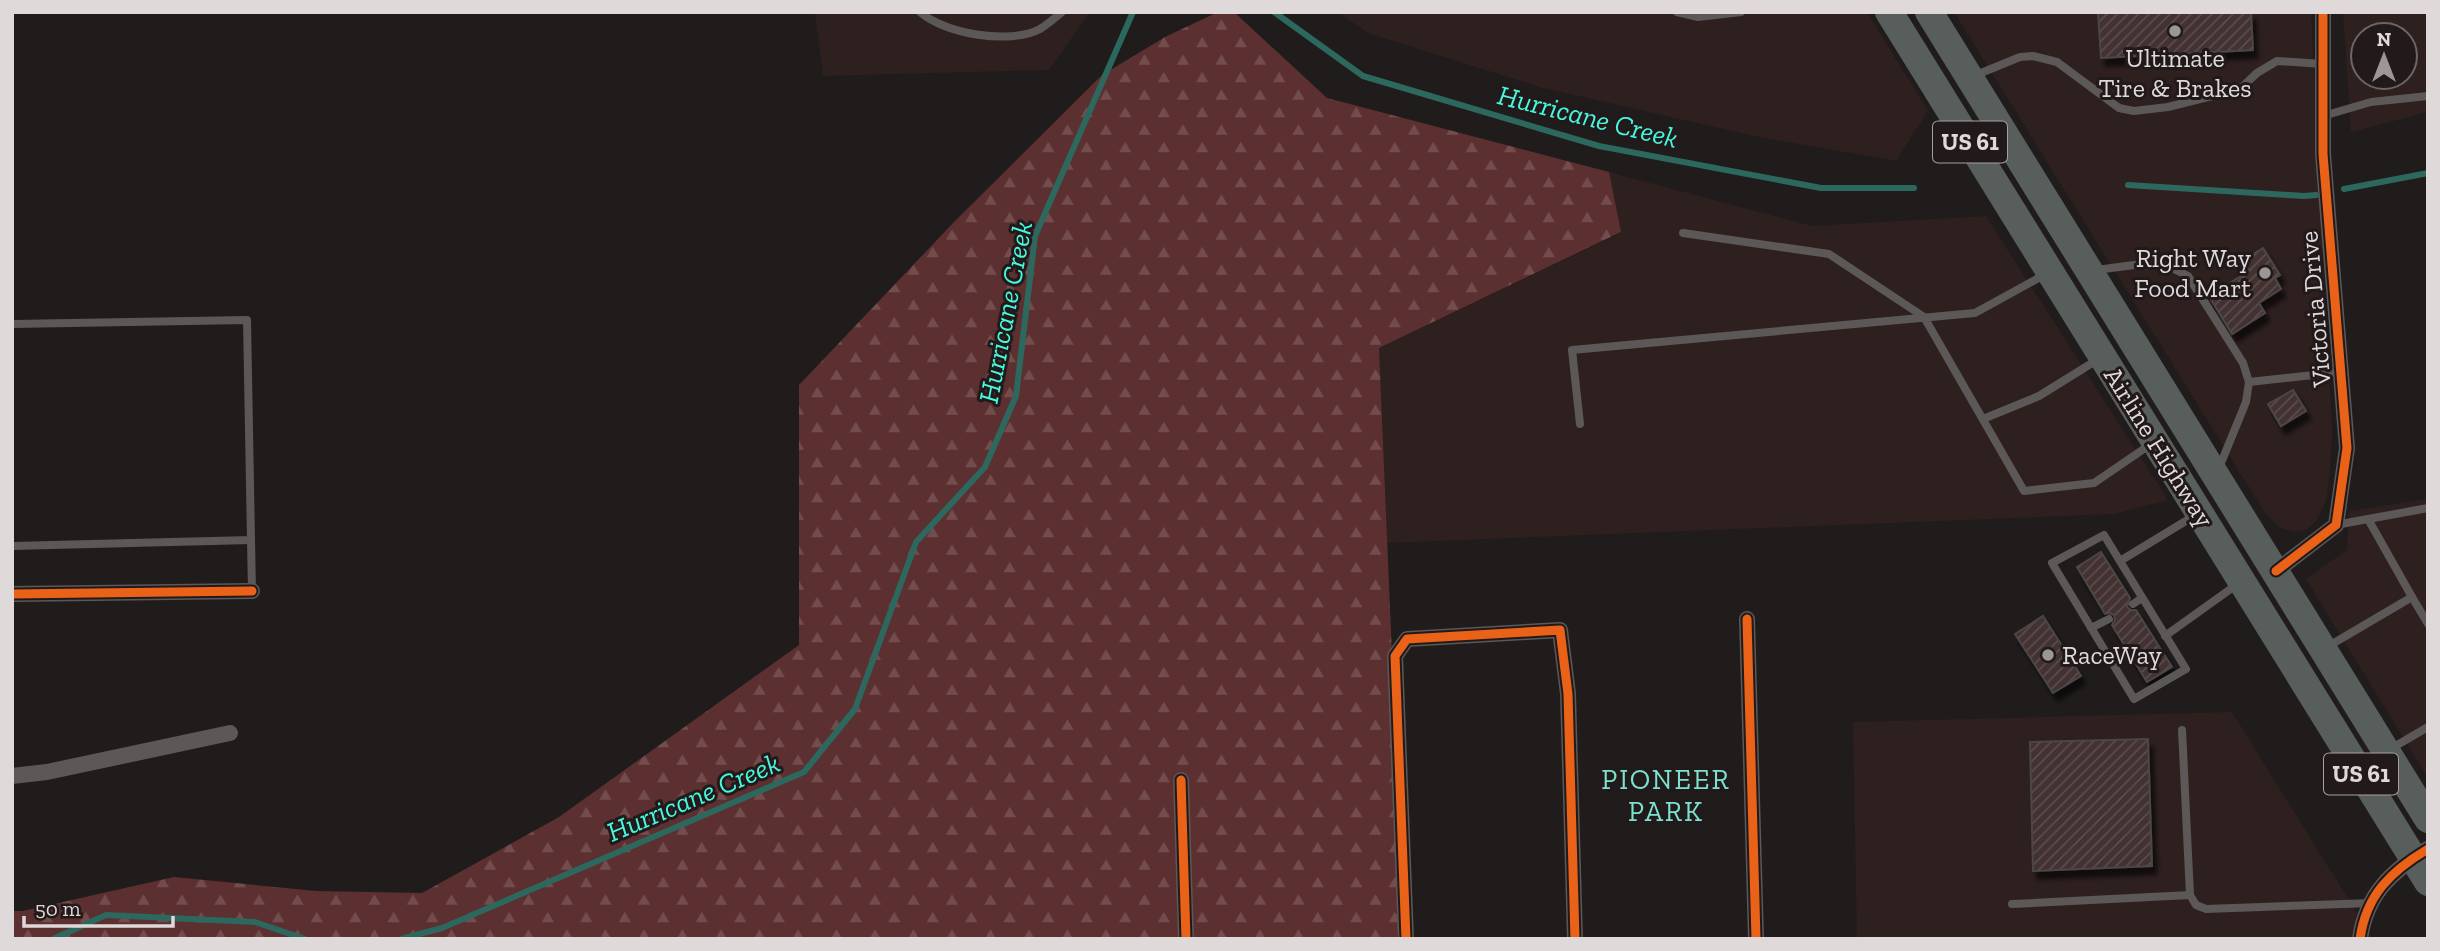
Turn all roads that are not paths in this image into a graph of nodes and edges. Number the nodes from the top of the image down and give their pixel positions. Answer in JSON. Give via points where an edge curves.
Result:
{"nodes":[{"id":1,"x":920,"y":12,"type":"edge"},
{"id":2,"x":1062,"y":12,"type":"edge"},
{"id":3,"x":1677,"y":12,"type":"edge"},
{"id":4,"x":1741,"y":12,"type":"edge"},
{"id":5,"x":1889,"y":12,"type":"edge"},
{"id":6,"x":1929,"y":12,"type":"edge"},
{"id":7,"x":2322,"y":12,"type":"edge"},
{"id":8,"x":2323,"y":64,"type":"junction"},
{"id":9,"x":1970,"y":78,"type":"junction"},
{"id":10,"x":2428,"y":96,"type":"edge"},
{"id":11,"x":2323,"y":116,"type":"junction"},
{"id":12,"x":1682,"y":233,"type":"dead end"},
{"id":13,"x":2084,"y":263,"type":"junction"},
{"id":14,"x":2050,"y":272,"type":"junction"},
{"id":15,"x":1924,"y":317,"type":"junction"},
{"id":16,"x":12,"y":324,"type":"edge"},
{"id":17,"x":2103,"y":357,"type":"junction"},
{"id":18,"x":2341,"y":372,"type":"junction"},
{"id":19,"x":2249,"y":382,"type":"junction"},
{"id":20,"x":1983,"y":419,"type":"junction"},
{"id":21,"x":1580,"y":424,"type":"dead end"},
{"id":22,"x":2155,"y":442,"type":"junction"},
{"id":23,"x":2216,"y":476,"type":"junction"},
{"id":24,"x":2428,"y":508,"type":"edge"},
{"id":25,"x":2200,"y":513,"type":"junction"},
{"id":26,"x":2368,"y":519,"type":"junction"},
{"id":27,"x":2336,"y":525,"type":"junction"},
{"id":28,"x":251,"y":540,"type":"junction"},
{"id":29,"x":12,"y":546,"type":"edge"},
{"id":30,"x":2120,"y":561,"type":"junction"},
{"id":31,"x":2276,"y":571,"type":"junction"},
{"id":32,"x":2241,"y":581,"type":"junction"},
{"id":33,"x":253,"y":591,"type":"joint"},
{"id":34,"x":12,"y":594,"type":"edge"},
{"id":35,"x":2412,"y":597,"type":"junction"},
{"id":36,"x":2143,"y":598,"type":"junction"},
{"id":37,"x":2133,"y":604,"type":"dead end"},
{"id":38,"x":1747,"y":619,"type":"dead end"},
{"id":39,"x":2109,"y":619,"type":"dead end"},
{"id":40,"x":2428,"y":624,"type":"edge"},
{"id":41,"x":2091,"y":628,"type":"junction"},
{"id":42,"x":2165,"y":636,"type":"junction"},
{"id":43,"x":2323,"y":649,"type":"junction"},
{"id":44,"x":2428,"y":727,"type":"edge"},
{"id":45,"x":2182,"y":730,"type":"dead end"},
{"id":46,"x":230,"y":733,"type":"dead end"},
{"id":47,"x":2386,"y":752,"type":"junction"},
{"id":48,"x":12,"y":776,"type":"edge"},
{"id":49,"x":1181,"y":780,"type":"dead end"},
{"id":50,"x":2426,"y":812,"type":"edge"},
{"id":51,"x":2420,"y":853,"type":"edge"},
{"id":52,"x":2428,"y":882,"type":"edge"},
{"id":53,"x":2190,"y":895,"type":"junction"},
{"id":54,"x":2372,"y":903,"type":"junction"},
{"id":55,"x":2012,"y":904,"type":"dead end"},
{"id":56,"x":1186,"y":939,"type":"edge"},
{"id":57,"x":1406,"y":939,"type":"edge"},
{"id":58,"x":1575,"y":939,"type":"edge"},
{"id":59,"x":1756,"y":939,"type":"edge"},
{"id":60,"x":2360,"y":939,"type":"edge"}],
"edges":[{"from":1,"to":2,"type":"lane","via":[[954,30],[1006,37],[1039,30]]},
{"from":3,"to":4,"type":"lane","via":[[1698,17]]},
{"from":5,"to":14,"type":"highway","name":"Airline Highway","number":"US 61"},
{"from":6,"to":9,"type":"highway","name":"Airline Highway","number":"US 61"},
{"from":7,"to":8,"type":"street","name":"Victoria Drive"},
{"from":8,"to":9,"type":"lane","via":[[2277,61],[2240,89],[2134,111],[2119,108],[2057,62],[2033,56]]},
{"from":8,"to":11,"type":"street","name":"Victoria Drive"},
{"from":9,"to":13,"type":"highway","name":"Airline Highway","number":"US 61"},
{"from":10,"to":11,"type":"lane","via":[[2371,102]]},
{"from":11,"to":18,"type":"street","name":"Victoria Drive"},
{"from":12,"to":15,"type":"lane","via":[[1829,254]]},
{"from":13,"to":14,"type":"highway"},
{"from":13,"to":19,"type":"lane","via":[[2168,266],[2188,276],[2243,363]]},
{"from":13,"to":23,"type":"highway","name":"Airline Highway","number":"US 61"},
{"from":14,"to":15,"type":"lane","via":[[1975,313]]},
{"from":14,"to":17,"type":"highway","name":"Airline Highway","number":"US 61"},
{"from":15,"to":20,"type":"lane"},
{"from":15,"to":21,"type":"lane","via":[[1572,350]]},
{"from":16,"to":28,"type":"lane","via":[[247,320]]},
{"from":17,"to":20,"type":"lane","via":[[2039,396]]},
{"from":17,"to":22,"type":"highway","name":"Airline Highway","number":"US 61"},
{"from":18,"to":19,"type":"lane"},
{"from":18,"to":27,"type":"street","name":"Victoria Drive","via":[[2347,448]]},
{"from":19,"to":23,"type":"lane","via":[[2246,402]]},
{"from":20,"to":22,"type":"lane","via":[[2024,491],[2094,483]]},
{"from":22,"to":25,"type":"highway","name":"Airline Highway","number":"US 61"},
{"from":23,"to":31,"type":"highway","name":"Airline Highway","number":"US 61"},
{"from":24,"to":26,"type":"lane"},
{"from":25,"to":30,"type":"lane"},
{"from":25,"to":32,"type":"highway","name":"Airline Highway","number":"US 61"},
{"from":26,"to":27,"type":"lane"},
{"from":26,"to":35,"type":"lane"},
{"from":27,"to":31,"type":"street"},
{"from":28,"to":29,"type":"lane"},
{"from":28,"to":33,"type":"lane"},
{"from":30,"to":36,"type":"lane"},
{"from":30,"to":41,"type":"lane","via":[[2104,535],[2052,563]]},
{"from":31,"to":32,"type":"highway"},
{"from":31,"to":43,"type":"highway","name":"Airline Highway","number":"US 61"},
{"from":32,"to":42,"type":"lane"},
{"from":32,"to":51,"type":"highway","name":"Airline Highway","number":"US 61"},
{"from":33,"to":34,"type":"street"},
{"from":35,"to":40,"type":"lane"},
{"from":35,"to":43,"type":"lane"},
{"from":36,"to":37,"type":"lane"},
{"from":36,"to":42,"type":"lane"},
{"from":38,"to":59,"type":"street"},
{"from":39,"to":41,"type":"lane"},
{"from":41,"to":42,"type":"lane","via":[[2134,699],[2186,669]]},
{"from":43,"to":47,"type":"highway","name":"Airline Highway","number":"US 61"},
{"from":44,"to":47,"type":"lane"},
{"from":45,"to":53,"type":"lane"},
{"from":46,"to":48,"type":"street"},
{"from":47,"to":50,"type":"highway","name":"Airline Highway","number":"US 61"},
{"from":49,"to":56,"type":"street"},
{"from":51,"to":52,"type":"highway","name":"Airline Highway","number":"US 61"},
{"from":51,"to":54,"type":"street","via":[[2380,886]]},
{"from":53,"to":54,"type":"lane","via":[[2196,905],[2206,909]]},
{"from":53,"to":55,"type":"lane"},
{"from":54,"to":60,"type":"street"},
{"from":57,"to":58,"type":"street","via":[[1395,656],[1408,639],[1560,630],[1568,694]]}]}
